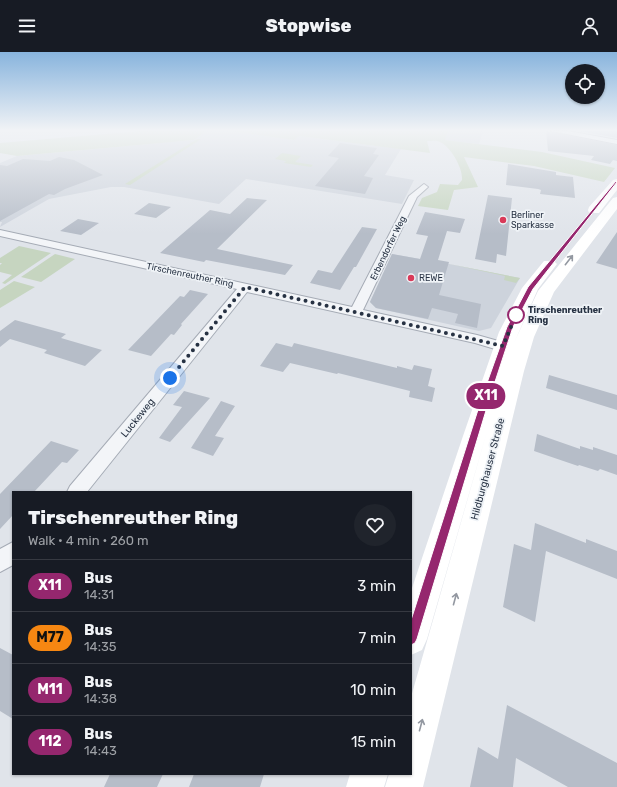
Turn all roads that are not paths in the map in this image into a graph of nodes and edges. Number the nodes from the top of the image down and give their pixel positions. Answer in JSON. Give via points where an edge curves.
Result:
{"nodes":[{"id":1,"x":617,"y":182,"type":"edge"},
{"id":2,"x":424,"y":187,"type":"dead end"},
{"id":3,"x":617,"y":201,"type":"edge"},
{"id":4,"x":0,"y":233,"type":"edge"},
{"id":5,"x":574,"y":234,"type":"dead end"},
{"id":6,"x":557,"y":255,"type":"dead end"},
{"id":7,"x":245,"y":287,"type":"junction"},
{"id":8,"x":356,"y":312,"type":"junction"},
{"id":9,"x":512,"y":349,"type":"junction"},
{"id":10,"x":77,"y":491,"type":"edge"},
{"id":11,"x":12,"y":553,"type":"edge"},
{"id":12,"x":0,"y":562,"type":"edge"},
{"id":13,"x":412,"y":637,"type":"edge"},
{"id":14,"x":412,"y":758,"type":"edge"},
{"id":15,"x":368,"y":775,"type":"edge"},
{"id":16,"x":408,"y":775,"type":"edge"},
{"id":17,"x":365,"y":787,"type":"edge"},
{"id":18,"x":404,"y":787,"type":"edge"}],
"edges":[{"from":1,"to":5,"type":"main road"},
{"from":2,"to":8,"type":"street","name":"Erbendorfer Weg","via":[[413,196]]},
{"from":9,"to":3,"type":"main road","name":"Hildburghauser Straße","one_way":true,"via":[[532,320],[546,291]]},
{"from":4,"to":7,"type":"street","name":"Tirschenreuther Ring"},
{"from":6,"to":9,"type":"main road","name":"Hildburghauser Straße","via":[[530,288],[516,315]]},
{"from":7,"to":8,"type":"street","name":"Tirschenreuther Ring"},
{"from":7,"to":10,"type":"street","name":"Luckeweg"},
{"from":8,"to":9,"type":"street","name":"Tirschenreuther Ring"},
{"from":9,"to":13,"type":"main road","name":"Hildburghauser Straße"},
{"from":14,"to":9,"type":"main road","name":"Hildburghauser Straße","one_way":true},
{"from":11,"to":12,"type":"street"},
{"from":15,"to":17,"type":"main road"},
{"from":16,"to":18,"type":"main road"}]}
